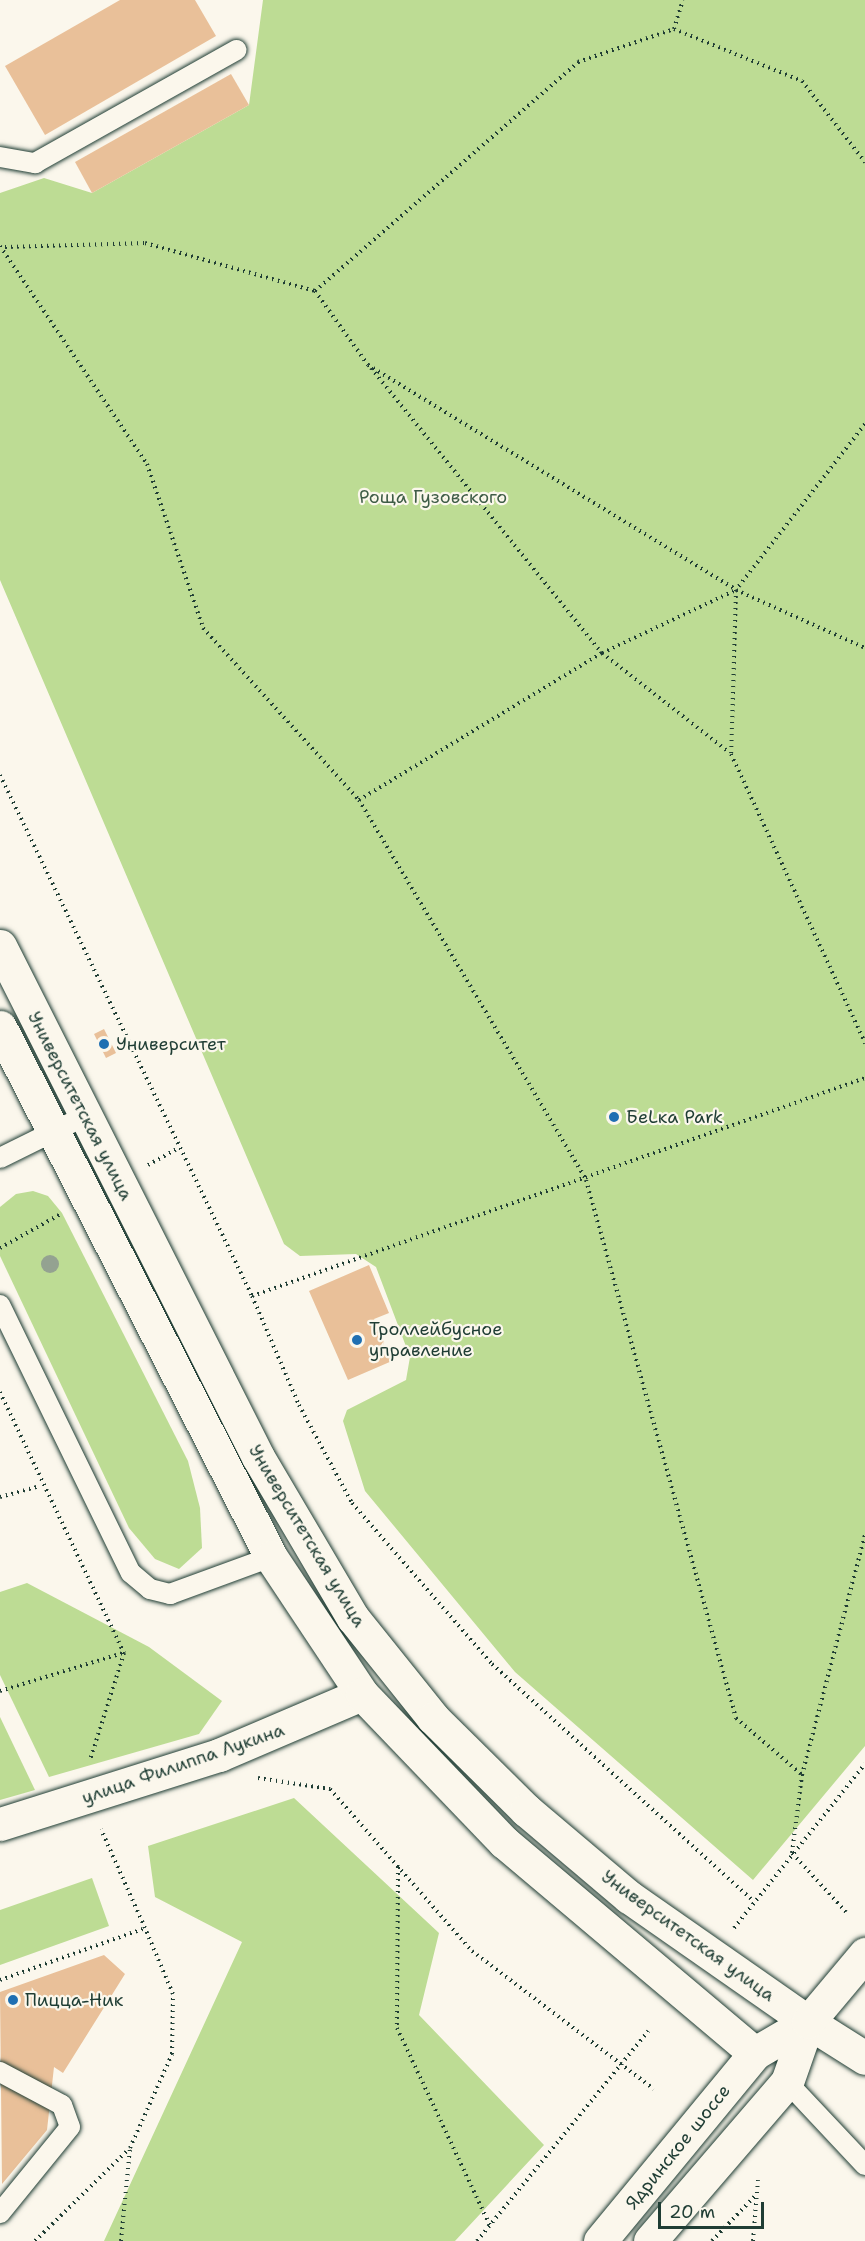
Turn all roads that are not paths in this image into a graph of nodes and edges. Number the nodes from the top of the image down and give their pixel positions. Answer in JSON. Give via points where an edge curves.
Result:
{"nodes":[{"id":1,"x":236,"y":50,"type":"dead end"},
{"id":2,"x":0,"y":157,"type":"edge"},
{"id":3,"x":0,"y":946,"type":"edge"},
{"id":4,"x":0,"y":1027,"type":"edge"},
{"id":5,"x":85,"y":1116,"type":"junction"},
{"id":6,"x":51,"y":1132,"type":"junction"},
{"id":7,"x":0,"y":1158,"type":"edge"},
{"id":8,"x":0,"y":1305,"type":"edge"},
{"id":9,"x":304,"y":1540,"type":"junction"},
{"id":10,"x":271,"y":1557,"type":"junction"},
{"id":11,"x":395,"y":1672,"type":"junction"},
{"id":12,"x":362,"y":1694,"type":"junction"},
{"id":13,"x":0,"y":1824,"type":"edge"},
{"id":14,"x":865,"y":1954,"type":"edge"},
{"id":15,"x":808,"y":2022,"type":"junction"},
{"id":16,"x":755,"y":2053,"type":"junction"},
{"id":17,"x":865,"y":2058,"type":"edge"},
{"id":18,"x":0,"y":2072,"type":"edge"},
{"id":19,"x":787,"y":2082,"type":"junction"},
{"id":20,"x":865,"y":2165,"type":"edge"},
{"id":21,"x":0,"y":2213,"type":"edge"},
{"id":22,"x":600,"y":2241,"type":"edge"},
{"id":23,"x":650,"y":2241,"type":"edge"}],
"edges":[{"from":1,"to":2,"type":"lane","via":[[36,163]]},
{"from":3,"to":5,"type":"main road","name":"Университетская улица"},
{"from":4,"to":6,"type":"main road","name":"Университетская улица"},
{"from":5,"to":6,"type":"lane"},
{"from":5,"to":9,"type":"main road","name":"Университетская улица"},
{"from":6,"to":7,"type":"lane"},
{"from":6,"to":10,"type":"main road","name":"Университетская улица"},
{"from":8,"to":10,"type":"lane","via":[[131,1573],[150,1589],[170,1594]]},
{"from":9,"to":10,"type":"main road"},
{"from":9,"to":11,"type":"main road","name":"Университетская улица","via":[[353,1618]]},
{"from":10,"to":12,"type":"main road","name":"Университетская улица"},
{"from":11,"to":12,"type":"main road","name":"улица Филиппа Лукина"},
{"from":11,"to":15,"type":"main road","name":"Университетская улица","via":[[526,1810],[629,1897]]},
{"from":12,"to":13,"type":"main road","name":"улица Филиппа Лукина","via":[[219,1755]]},
{"from":12,"to":16,"type":"main road","name":"Университетская улица","via":[[504,1842]]},
{"from":14,"to":15,"type":"main road"},
{"from":15,"to":16,"type":"main road"},
{"from":15,"to":17,"type":"main road","name":"Университетская улица"},
{"from":15,"to":19,"type":"main road"},
{"from":16,"to":19,"type":"main road","name":"Университетская улица"},
{"from":16,"to":22,"type":"main road","name":"Ядринское шоссе"},
{"from":18,"to":21,"type":"lane","via":[[62,2105],[70,2127]]},
{"from":19,"to":20,"type":"lane"},
{"from":19,"to":23,"type":"main road"}]}
